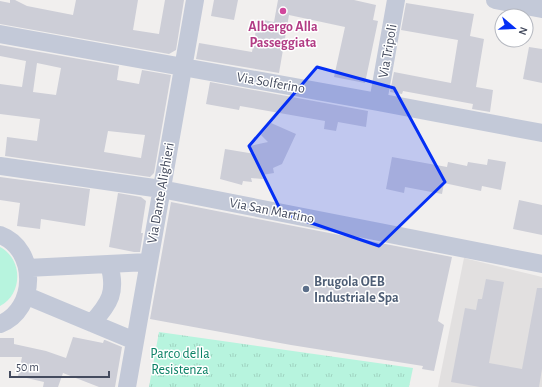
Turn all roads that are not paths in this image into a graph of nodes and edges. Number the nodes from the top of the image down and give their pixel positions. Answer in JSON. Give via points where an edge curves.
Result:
{"nodes":[{"id":1,"x":195,"y":0,"type":"edge"},
{"id":2,"x":396,"y":0,"type":"edge"},
{"id":3,"x":495,"y":0,"type":"edge"},
{"id":4,"x":542,"y":9,"type":"edge"},
{"id":5,"x":0,"y":34,"type":"edge"},
{"id":6,"x":182,"y":66,"type":"junction"},
{"id":7,"x":378,"y":102,"type":"junction"},
{"id":8,"x":542,"y":133,"type":"edge"},
{"id":9,"x":0,"y":166,"type":"edge"},
{"id":10,"x":161,"y":189,"type":"junction"},
{"id":11,"x":0,"y":235,"type":"edge"},
{"id":12,"x":148,"y":262,"type":"junction"},
{"id":13,"x":109,"y":264,"type":"junction"},
{"id":14,"x":542,"y":264,"type":"edge"},
{"id":15,"x":27,"y":268,"type":"junction"},
{"id":16,"x":26,"y":296,"type":"junction"},
{"id":17,"x":92,"y":323,"type":"junction"},
{"id":18,"x":0,"y":324,"type":"edge"},
{"id":19,"x":135,"y":341,"type":"junction"},
{"id":20,"x":127,"y":387,"type":"edge"}],
"edges":[{"from":1,"to":6,"type":"street","name":"Via Dante Alighieri"},
{"from":2,"to":7,"type":"street","name":"Via Tripoli"},
{"from":3,"to":4,"type":"street"},
{"from":5,"to":6,"type":"street","name":"Via Solferino"},
{"from":6,"to":7,"type":"street","name":"Via Solferino"},
{"from":6,"to":10,"type":"street","name":"Via Dante Alighieri"},
{"from":7,"to":8,"type":"street","name":"Via Solferino"},
{"from":9,"to":10,"type":"street","name":"Via San Martino"},
{"from":10,"to":12,"type":"street","name":"Via Dante Alighieri"},
{"from":10,"to":14,"type":"street","name":"Via San Martino"},
{"from":11,"to":15,"type":"street","via":[[18,248]]},
{"from":12,"to":13,"type":"street"},
{"from":12,"to":19,"type":"street","name":"Via Dante Alighieri"},
{"from":13,"to":15,"type":"street"},
{"from":13,"to":17,"type":"street","via":[[113,278],[111,294],[105,308]]},
{"from":15,"to":16,"type":"street","via":[[29,279]]},
{"from":16,"to":17,"type":"street"},
{"from":16,"to":18,"type":"street","via":[[18,311]]},
{"from":17,"to":19,"type":"street"},
{"from":19,"to":20,"type":"street","name":"Via Dante Alighieri"}]}
